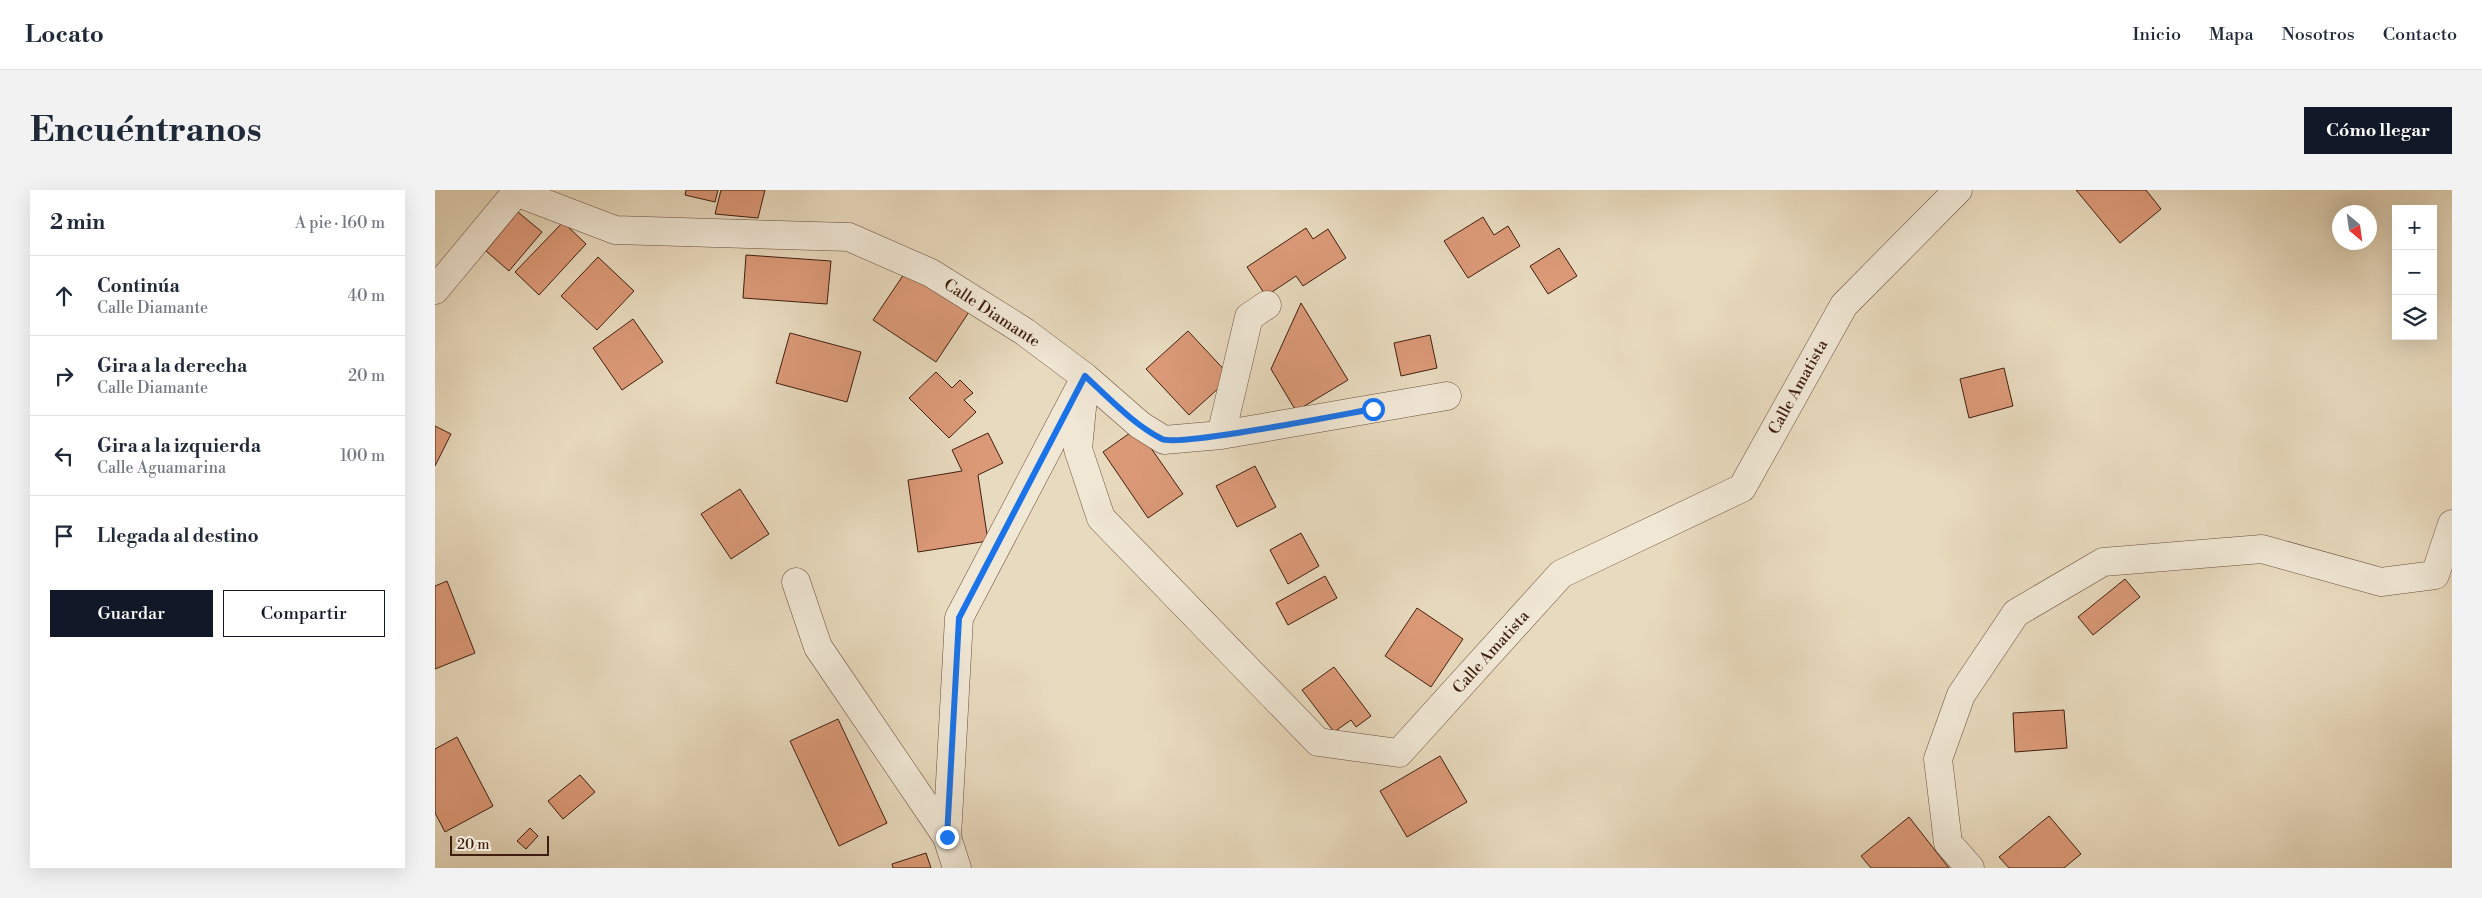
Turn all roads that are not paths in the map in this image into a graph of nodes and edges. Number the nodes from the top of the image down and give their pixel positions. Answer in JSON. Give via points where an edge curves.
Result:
{"nodes":[{"id":1,"x":1958,"y":190,"type":"edge"},
{"id":2,"x":518,"y":191,"type":"edge"},
{"id":3,"x":435,"y":290,"type":"edge"},
{"id":4,"x":1267,"y":305,"type":"dead end"},
{"id":5,"x":1085,"y":376,"type":"junction"},
{"id":6,"x":1447,"y":396,"type":"dead end"},
{"id":7,"x":1221,"y":435,"type":"junction"},
{"id":8,"x":2452,"y":524,"type":"edge"},
{"id":9,"x":795,"y":582,"type":"dead end"},
{"id":10,"x":947,"y":837,"type":"junction"},
{"id":11,"x":957,"y":868,"type":"edge"},
{"id":12,"x":1970,"y":868,"type":"edge"}],
"edges":[{"from":1,"to":5,"type":"street","name":"Calle Amatista","via":[[1844,305],[1742,488],[1561,574],[1399,754],[1319,742],[1101,518],[1078,449]]},
{"from":2,"to":3,"type":"street"},
{"from":2,"to":5,"type":"street","name":"Calle Diamante","via":[[615,230],[849,237],[931,273],[1025,332]]},
{"from":4,"to":7,"type":"street","via":[[1249,318]]},
{"from":5,"to":7,"type":"street","name":"Calle Diamante","via":[[1140,425],[1165,440]]},
{"from":5,"to":10,"type":"street","via":[[959,618]]},
{"from":6,"to":7,"type":"street","name":"Calle Diamante"},
{"from":8,"to":12,"type":"street","via":[[2435,575],[2381,582],[2262,549],[2103,562],[2016,613],[1961,695],[1939,759],[1948,843]]},
{"from":9,"to":10,"type":"street","via":[[818,647]]},
{"from":10,"to":11,"type":"street"}]}
